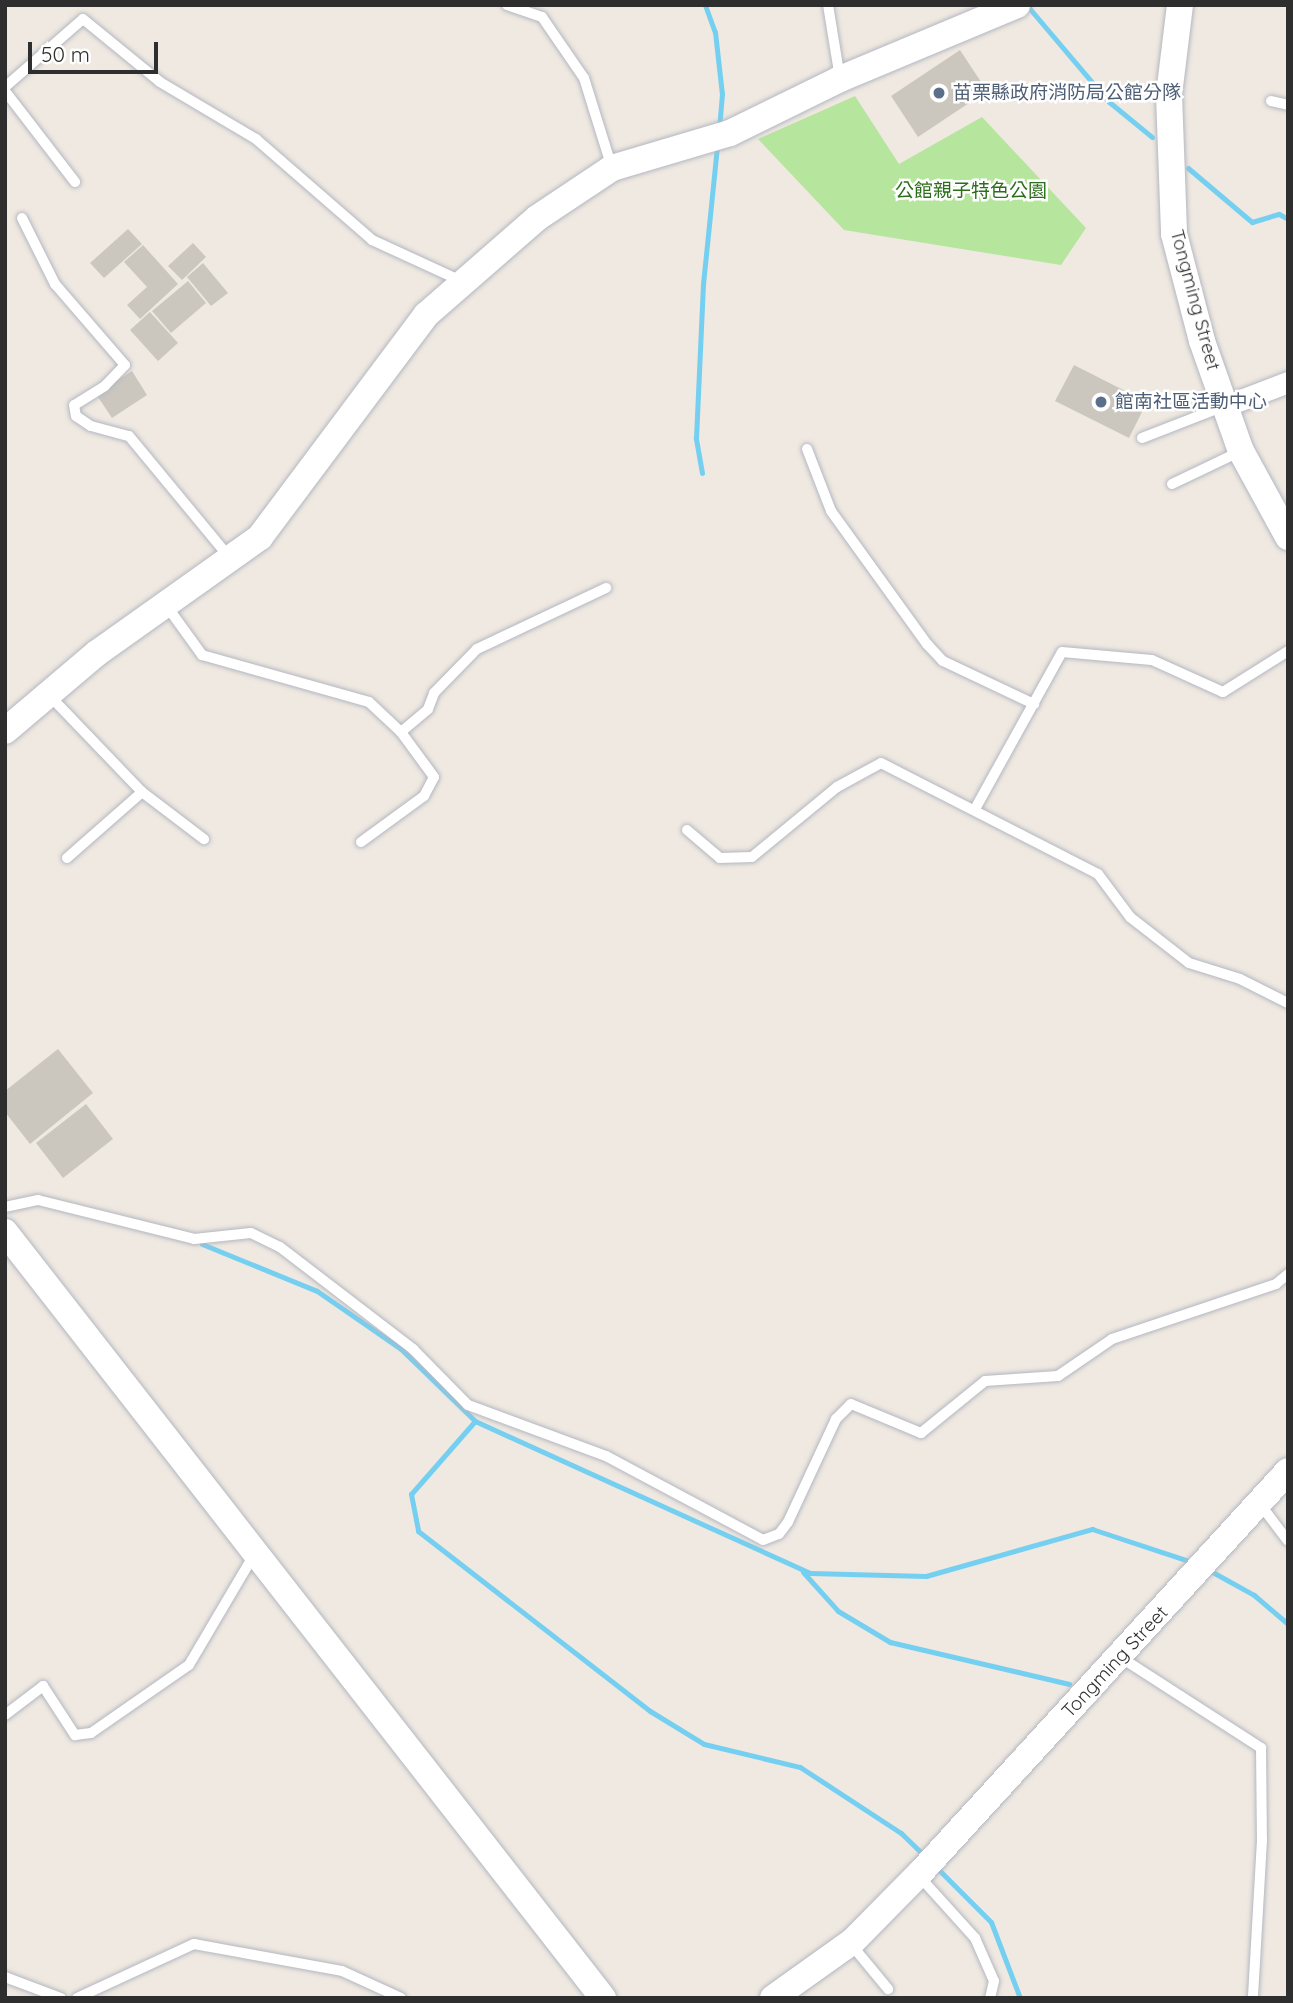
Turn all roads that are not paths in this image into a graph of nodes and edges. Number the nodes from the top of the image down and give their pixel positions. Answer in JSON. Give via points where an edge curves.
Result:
{"nodes":[{"id":1,"x":507,"y":5,"type":"edge"},
{"id":2,"x":828,"y":5,"type":"edge"},
{"id":3,"x":1017,"y":5,"type":"edge"},
{"id":4,"x":1180,"y":5,"type":"edge"},
{"id":5,"x":840,"y":79,"type":"junction"},
{"id":6,"x":5,"y":89,"type":"edge"},
{"id":7,"x":1271,"y":101,"type":"dead end"},
{"id":8,"x":1288,"y":105,"type":"edge"},
{"id":9,"x":612,"y":167,"type":"junction"},
{"id":10,"x":75,"y":183,"type":"dead end"},
{"id":11,"x":22,"y":218,"type":"dead end"},
{"id":12,"x":464,"y":282,"type":"junction"},
{"id":13,"x":1288,"y":382,"type":"edge"},
{"id":14,"x":1226,"y":406,"type":"junction"},
{"id":15,"x":1142,"y":438,"type":"dead end"},
{"id":16,"x":807,"y":449,"type":"dead end"},
{"id":17,"x":1241,"y":451,"type":"junction"},
{"id":18,"x":1172,"y":484,"type":"dead end"},
{"id":19,"x":1288,"y":537,"type":"edge"},
{"id":20,"x":231,"y":559,"type":"junction"},
{"id":21,"x":606,"y":588,"type":"dead end"},
{"id":22,"x":166,"y":605,"type":"junction"},
{"id":23,"x":1288,"y":651,"type":"edge"},
{"id":24,"x":48,"y":694,"type":"junction"},
{"id":25,"x":1034,"y":704,"type":"junction"},
{"id":26,"x":5,"y":731,"type":"edge"},
{"id":27,"x":401,"y":732,"type":"junction"},
{"id":28,"x":142,"y":792,"type":"junction"},
{"id":29,"x":975,"y":809,"type":"junction"},
{"id":30,"x":687,"y":830,"type":"dead end"},
{"id":31,"x":204,"y":839,"type":"dead end"},
{"id":32,"x":361,"y":842,"type":"dead end"},
{"id":33,"x":67,"y":858,"type":"dead end"},
{"id":34,"x":1288,"y":1003,"type":"edge"},
{"id":35,"x":5,"y":1207,"type":"edge"},
{"id":36,"x":5,"y":1233,"type":"edge"},
{"id":37,"x":1288,"y":1274,"type":"edge"},
{"id":38,"x":1288,"y":1471,"type":"edge"},
{"id":39,"x":1260,"y":1504,"type":"junction"},
{"id":40,"x":1288,"y":1541,"type":"edge"},
{"id":41,"x":257,"y":1550,"type":"junction"},
{"id":42,"x":1120,"y":1657,"type":"junction"},
{"id":43,"x":5,"y":1715,"type":"edge"},
{"id":44,"x":920,"y":1873,"type":"junction"},
{"id":45,"x":850,"y":1943,"type":"junction"},
{"id":46,"x":5,"y":1976,"type":"edge"},
{"id":47,"x":888,"y":1989,"type":"dead end"},
{"id":48,"x":61,"y":1998,"type":"edge"},
{"id":49,"x":77,"y":1998,"type":"edge"},
{"id":50,"x":401,"y":1998,"type":"edge"},
{"id":51,"x":603,"y":1998,"type":"edge"},
{"id":52,"x":773,"y":1998,"type":"edge"},
{"id":53,"x":990,"y":1998,"type":"edge"},
{"id":54,"x":1253,"y":1998,"type":"edge"}],
"edges":[{"from":1,"to":9,"type":"lane","via":[[542,18],[584,78]]},
{"from":2,"to":5,"type":"lane"},
{"from":3,"to":5,"type":"street"},
{"from":4,"to":14,"type":"street","name":"Tongming Street","via":[[1169,94],[1174,234],[1202,341]]},
{"from":5,"to":9,"type":"street","via":[[730,133]]},
{"from":6,"to":10,"type":"lane"},
{"from":6,"to":12,"type":"lane","via":[[83,19],[160,82],[256,139],[372,240]]},
{"from":7,"to":8,"type":"lane"},
{"from":9,"to":12,"type":"street","via":[[537,218]]},
{"from":11,"to":20,"type":"lane","via":[[55,284],[125,365],[105,386],[74,405],[76,416],[91,426],[129,436]]},
{"from":12,"to":20,"type":"street","via":[[426,315],[260,537]]},
{"from":13,"to":14,"type":"street"},
{"from":14,"to":15,"type":"lane"},
{"from":14,"to":17,"type":"street","name":"Tongming Street"},
{"from":16,"to":25,"type":"lane","via":[[831,511],[927,644],[943,661]]},
{"from":17,"to":18,"type":"lane"},
{"from":17,"to":19,"type":"street","name":"Tongming Street"},
{"from":20,"to":22,"type":"street"},
{"from":21,"to":27,"type":"lane","via":[[477,649],[434,693],[428,709]]},
{"from":22,"to":24,"type":"street"},
{"from":22,"to":27,"type":"lane","via":[[202,655],[369,702]]},
{"from":23,"to":25,"type":"lane","via":[[1223,692],[1152,660],[1062,652]]},
{"from":24,"to":26,"type":"street"},
{"from":24,"to":28,"type":"lane"},
{"from":25,"to":29,"type":"lane"},
{"from":27,"to":32,"type":"lane","via":[[434,777],[424,796]]},
{"from":28,"to":31,"type":"lane"},
{"from":28,"to":33,"type":"lane"},
{"from":29,"to":30,"type":"lane","via":[[881,763],[837,787],[752,857],[720,858]]},
{"from":29,"to":34,"type":"lane","via":[[1098,874],[1130,917],[1189,963],[1240,979]]},
{"from":35,"to":37,"type":"lane","via":[[38,1200],[194,1239],[251,1233],[279,1247],[413,1349],[468,1405],[606,1456],[764,1540],[779,1534],[788,1522],[836,1419],[851,1404],[921,1433],[985,1381],[1058,1376],[1112,1339],[1276,1284]]},
{"from":36,"to":41,"type":"street"},
{"from":38,"to":39,"type":"street","name":"Tongming Street"},
{"from":39,"to":40,"type":"lane"},
{"from":39,"to":42,"type":"street","name":"Tongming Street"},
{"from":41,"to":43,"type":"lane","via":[[189,1665],[91,1732],[75,1735],[43,1686]]},
{"from":41,"to":51,"type":"street"},
{"from":42,"to":44,"type":"street","name":"Tongming Street"},
{"from":42,"to":54,"type":"lane","via":[[1261,1748],[1262,1840]]},
{"from":44,"to":45,"type":"street","name":"Tongming Street"},
{"from":44,"to":53,"type":"lane","via":[[975,1938],[994,1981]]},
{"from":45,"to":47,"type":"lane"},
{"from":45,"to":52,"type":"street","name":"Tongming Street"},
{"from":46,"to":48,"type":"lane"},
{"from":49,"to":50,"type":"lane","via":[[194,1944],[342,1971]]}]}
